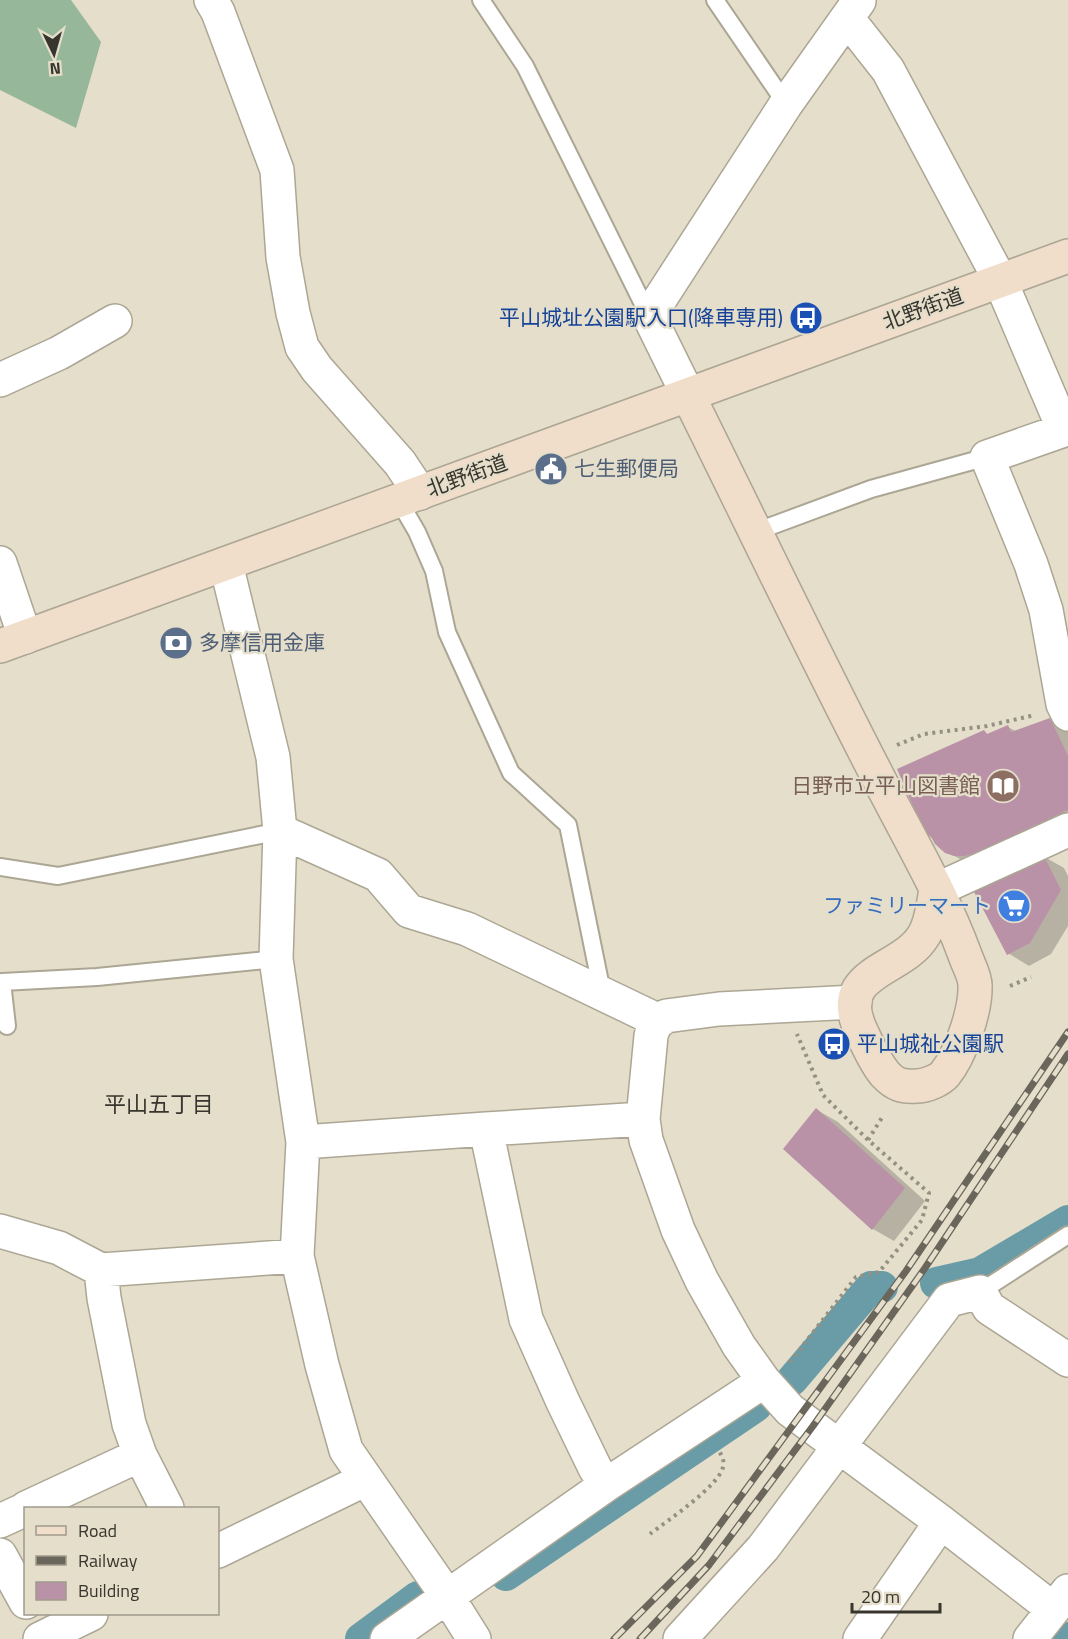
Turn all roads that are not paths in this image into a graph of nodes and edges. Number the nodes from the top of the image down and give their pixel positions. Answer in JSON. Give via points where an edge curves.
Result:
{"nodes":[{"id":1,"x":212,"y":0,"type":"edge"},
{"id":2,"x":481,"y":0,"type":"edge"},
{"id":3,"x":715,"y":0,"type":"edge"},
{"id":4,"x":854,"y":9,"type":"edge"},
{"id":5,"x":786,"y":104,"type":"junction"},
{"id":6,"x":1068,"y":256,"type":"edge"},
{"id":7,"x":1000,"y":280,"type":"junction"},
{"id":8,"x":649,"y":316,"type":"junction"},
{"id":9,"x":115,"y":321,"type":"dead end"},
{"id":10,"x":0,"y":380,"type":"edge"},
{"id":11,"x":688,"y":395,"type":"junction"},
{"id":12,"x":1066,"y":429,"type":"edge"},
{"id":13,"x":987,"y":458,"type":"junction"},
{"id":14,"x":409,"y":497,"type":"junction"},
{"id":15,"x":755,"y":532,"type":"junction"},
{"id":16,"x":0,"y":563,"type":"edge"},
{"id":17,"x":226,"y":564,"type":"junction"},
{"id":18,"x":1060,"y":641,"type":"edge"},
{"id":19,"x":12,"y":642,"type":"edge"},
{"id":20,"x":1066,"y":709,"type":"edge"},
{"id":21,"x":1068,"y":830,"type":"edge"},
{"id":22,"x":280,"y":831,"type":"junction"},
{"id":23,"x":0,"y":867,"type":"edge"},
{"id":24,"x":936,"y":890,"type":"junction"},
{"id":25,"x":276,"y":959,"type":"junction"},
{"id":26,"x":602,"y":992,"type":"junction"},
{"id":27,"x":855,"y":1002,"type":"junction"},
{"id":28,"x":659,"y":1021,"type":"junction"},
{"id":29,"x":7,"y":1026,"type":"dead end"},
{"id":30,"x":643,"y":1119,"type":"junction"},
{"id":31,"x":486,"y":1129,"type":"junction"},
{"id":32,"x":303,"y":1142,"type":"junction"},
{"id":33,"x":0,"y":1231,"type":"edge"},
{"id":34,"x":1068,"y":1235,"type":"edge"},
{"id":35,"x":297,"y":1256,"type":"junction"},
{"id":36,"x":101,"y":1270,"type":"junction"},
{"id":37,"x":980,"y":1292,"type":"junction"},
{"id":38,"x":1068,"y":1360,"type":"edge"},
{"id":39,"x":773,"y":1376,"type":"junction"},
{"id":40,"x":840,"y":1447,"type":"junction"},
{"id":41,"x":140,"y":1455,"type":"junction"},
{"id":42,"x":366,"y":1479,"type":"junction"},
{"id":43,"x":606,"y":1485,"type":"junction"},
{"id":44,"x":30,"y":1507,"type":"edge"},
{"id":45,"x":166,"y":1507,"type":"edge"},
{"id":46,"x":24,"y":1510,"type":"edge"},
{"id":47,"x":0,"y":1521,"type":"edge"},
{"id":48,"x":941,"y":1522,"type":"junction"},
{"id":49,"x":219,"y":1551,"type":"edge"},
{"id":50,"x":0,"y":1555,"type":"edge"},
{"id":51,"x":447,"y":1596,"type":"junction"},
{"id":52,"x":24,"y":1598,"type":"edge"},
{"id":53,"x":1060,"y":1600,"type":"edge"},
{"id":54,"x":88,"y":1615,"type":"edge"},
{"id":55,"x":39,"y":1630,"type":"edge"},
{"id":56,"x":387,"y":1639,"type":"edge"},
{"id":57,"x":474,"y":1639,"type":"edge"},
{"id":58,"x":680,"y":1639,"type":"edge"},
{"id":59,"x":860,"y":1639,"type":"edge"},
{"id":60,"x":1030,"y":1639,"type":"edge"}],
"edges":[{"from":1,"to":14,"type":"street","via":[[277,170],[283,257],[302,347],[400,463]]},
{"from":2,"to":8,"type":"lane","via":[[525,66]]},
{"from":3,"to":5,"type":"lane"},
{"from":4,"to":5,"type":"street"},
{"from":4,"to":7,"type":"street"},
{"from":5,"to":8,"type":"street"},
{"from":6,"to":7,"type":"main road","name":"北野街道"},
{"from":7,"to":11,"type":"main road","name":"北野街道"},
{"from":7,"to":12,"type":"street"},
{"from":8,"to":11,"type":"street"},
{"from":9,"to":10,"type":"street"},
{"from":11,"to":14,"type":"main road","name":"北野街道"},
{"from":11,"to":15,"type":"main road"},
{"from":12,"to":13,"type":"street"},
{"from":13,"to":15,"type":"lane","via":[[871,489]]},
{"from":13,"to":18,"type":"street"},
{"from":14,"to":17,"type":"main road","name":"北野街道"},
{"from":14,"to":26,"type":"lane","via":[[417,532],[434,571],[447,632],[511,773],[568,825]]},
{"from":15,"to":24,"type":"main road"},
{"from":16,"to":19,"type":"street"},
{"from":17,"to":19,"type":"main road","name":"北野街道"},
{"from":17,"to":22,"type":"street","via":[[273,757]]},
{"from":18,"to":20,"type":"street"},
{"from":21,"to":24,"type":"street"},
{"from":22,"to":23,"type":"lane","via":[[58,876]]},
{"from":22,"to":25,"type":"street"},
{"from":22,"to":26,"type":"street","via":[[378,875],[409,911],[466,929]]},
{"from":24,"to":27,"type":"main road","via":[[925,934],[914,947],[867,979],[858,989]]},
{"from":24,"to":27,"type":"main road","via":[[975,984],[972,1012],[961,1046],[944,1075],[924,1086],[902,1087],[885,1074],[856,1022]]},
{"from":25,"to":29,"type":"lane","via":[[2,982]]},
{"from":25,"to":32,"type":"street"},
{"from":26,"to":28,"type":"street"},
{"from":27,"to":28,"type":"street","via":[[719,1009]]},
{"from":28,"to":30,"type":"street","via":[[651,1036]]},
{"from":30,"to":31,"type":"street"},
{"from":30,"to":39,"type":"street","via":[[649,1150],[702,1281],[739,1346]]},
{"from":31,"to":32,"type":"street"},
{"from":31,"to":43,"type":"street","via":[[526,1319]]},
{"from":32,"to":35,"type":"street"},
{"from":33,"to":36,"type":"street","via":[[59,1248]]},
{"from":34,"to":37,"type":"lane"},
{"from":35,"to":36,"type":"street"},
{"from":35,"to":42,"type":"street","via":[[346,1450]]},
{"from":36,"to":41,"type":"street","via":[[129,1424]]},
{"from":37,"to":38,"type":"street","via":[[989,1308]]},
{"from":37,"to":40,"type":"street","via":[[949,1300]]},
{"from":39,"to":40,"type":"street","via":[[790,1410]]},
{"from":39,"to":43,"type":"street"},
{"from":40,"to":48,"type":"street"},
{"from":40,"to":58,"type":"street","via":[[763,1548]]},
{"from":41,"to":44,"type":"street"},
{"from":41,"to":45,"type":"street"},
{"from":42,"to":49,"type":"street"},
{"from":42,"to":51,"type":"street"},
{"from":43,"to":51,"type":"street"},
{"from":46,"to":47,"type":"street"},
{"from":48,"to":53,"type":"street"},
{"from":48,"to":59,"type":"street"},
{"from":50,"to":52,"type":"street"},
{"from":51,"to":56,"type":"street"},
{"from":51,"to":57,"type":"street"},
{"from":53,"to":60,"type":"street"},
{"from":54,"to":55,"type":"street"}]}
